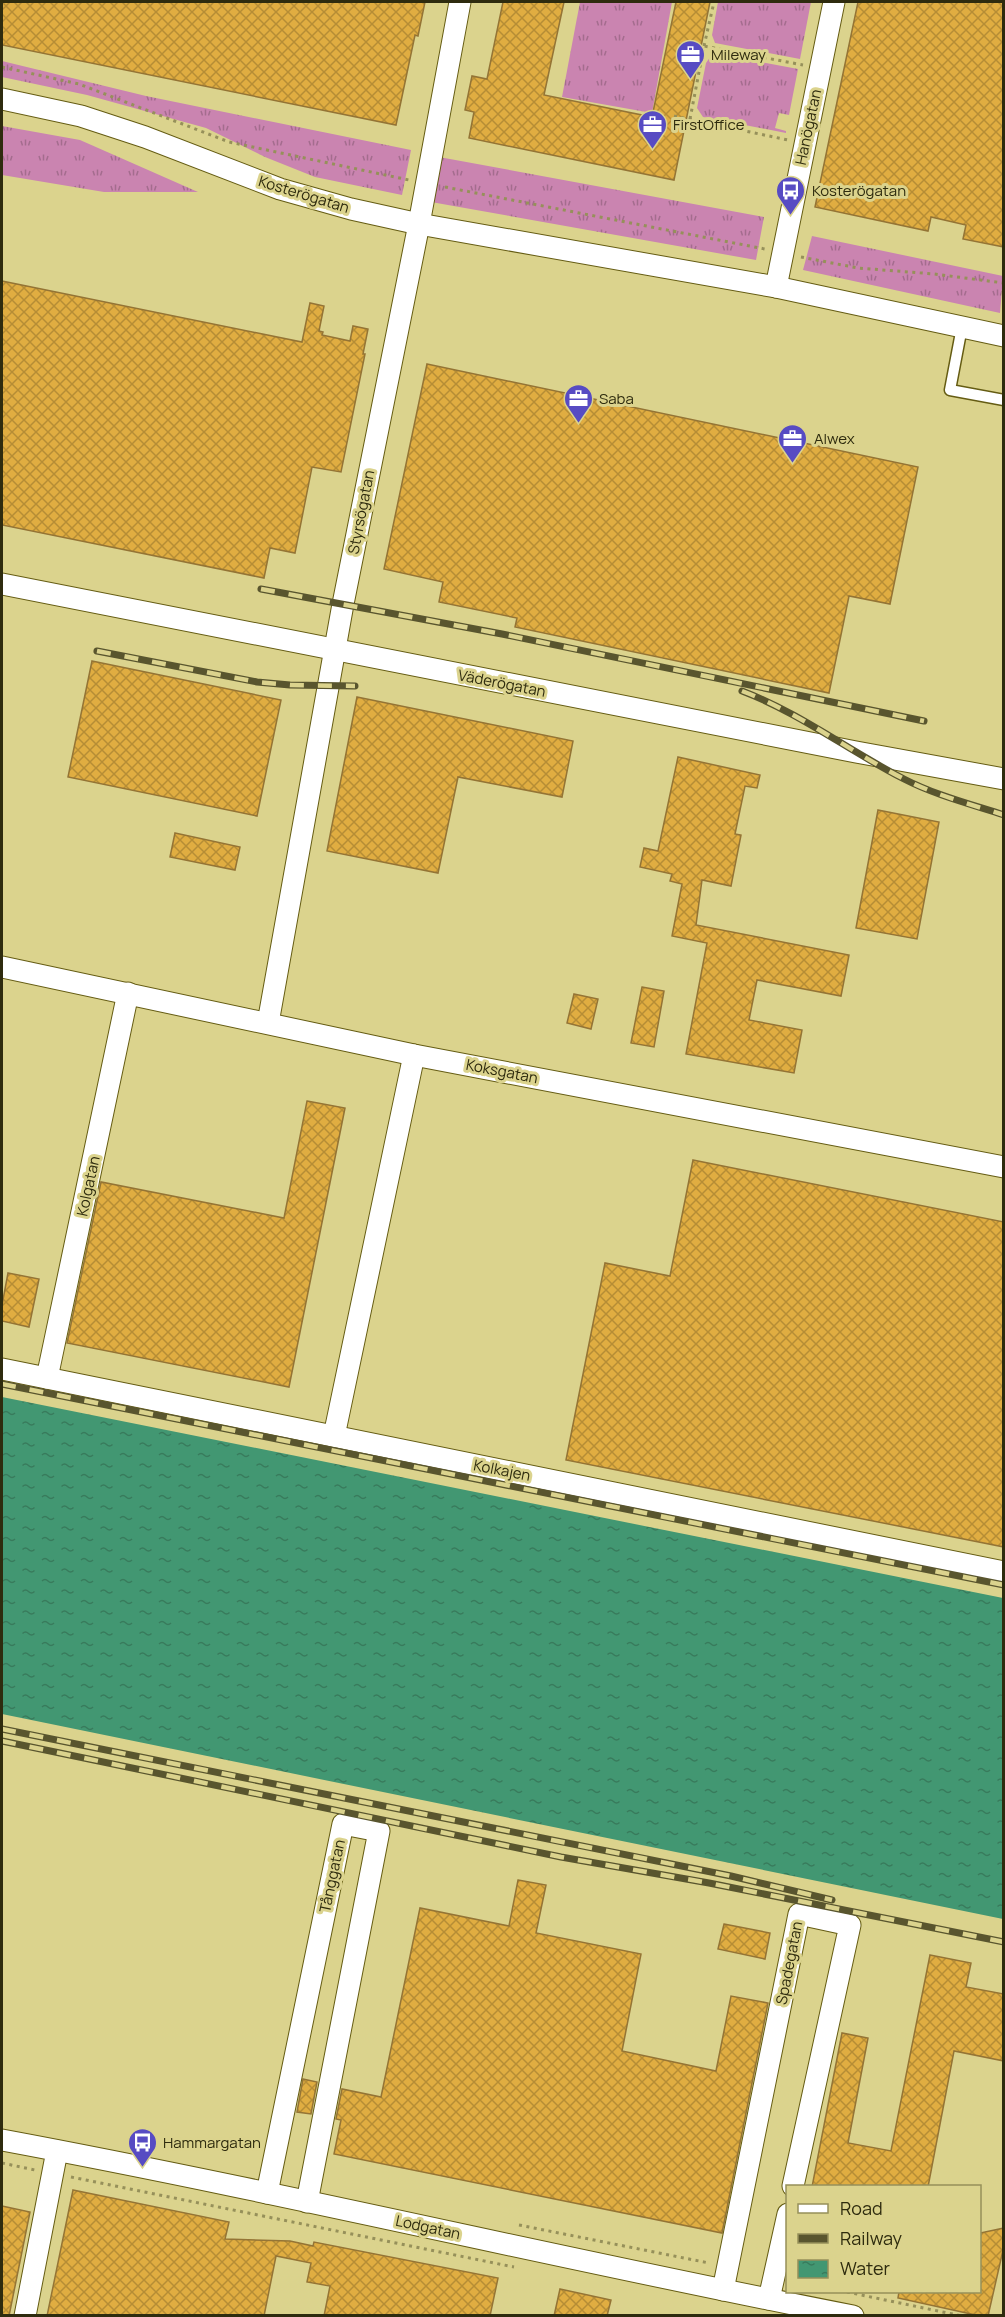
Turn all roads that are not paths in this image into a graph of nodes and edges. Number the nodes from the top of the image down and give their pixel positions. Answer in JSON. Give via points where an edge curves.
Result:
{"nodes":[{"id":1,"x":460,"y":2,"type":"edge"},
{"id":2,"x":834,"y":2,"type":"edge"},
{"id":3,"x":2,"y":99,"type":"edge"},
{"id":4,"x":419,"y":224,"type":"junction"},
{"id":5,"x":776,"y":287,"type":"junction"},
{"id":6,"x":962,"y":327,"type":"junction"},
{"id":7,"x":1004,"y":336,"type":"edge"},
{"id":8,"x":1004,"y":400,"type":"edge"},
{"id":9,"x":2,"y":584,"type":"edge"},
{"id":10,"x":335,"y":650,"type":"junction"},
{"id":11,"x":1004,"y":779,"type":"edge"},
{"id":12,"x":2,"y":967,"type":"edge"},
{"id":13,"x":128,"y":993,"type":"junction"},
{"id":14,"x":268,"y":1023,"type":"junction"},
{"id":15,"x":414,"y":1054,"type":"junction"},
{"id":16,"x":1004,"y":1167,"type":"edge"},
{"id":17,"x":2,"y":1369,"type":"edge"},
{"id":18,"x":47,"y":1378,"type":"junction"},
{"id":19,"x":334,"y":1436,"type":"junction"},
{"id":20,"x":1004,"y":1572,"type":"edge"},
{"id":21,"x":2,"y":2140,"type":"edge"},
{"id":22,"x":57,"y":2151,"type":"junction"},
{"id":23,"x":793,"y":2185,"type":"edge"},
{"id":24,"x":267,"y":2193,"type":"junction"},
{"id":25,"x":308,"y":2202,"type":"junction"},
{"id":26,"x":786,"y":2223,"type":"edge"},
{"id":27,"x":723,"y":2290,"type":"junction"},
{"id":28,"x":769,"y":2300,"type":"junction"},
{"id":29,"x":25,"y":2316,"type":"edge"},
{"id":30,"x":853,"y":2316,"type":"edge"}],
"edges":[{"from":1,"to":4,"type":"street","name":"Styrsögatan"},
{"from":2,"to":5,"type":"street","name":"Hanögatan"},
{"from":3,"to":4,"type":"street","name":"Kosterögatan","via":[[81,116],[145,136],[280,189]]},
{"from":4,"to":5,"type":"street","name":"Kosterögatan"},
{"from":4,"to":10,"type":"street","name":"Styrsögatan"},
{"from":5,"to":6,"type":"street","name":"Kosterögatan"},
{"from":6,"to":7,"type":"street","name":"Kosterögatan"},
{"from":6,"to":8,"type":"lane","via":[[950,390]]},
{"from":9,"to":10,"type":"street","name":"Väderögatan"},
{"from":10,"to":11,"type":"street","name":"Väderögatan"},
{"from":10,"to":14,"type":"street","name":"Styrsögatan"},
{"from":12,"to":13,"type":"street","name":"Koksgatan"},
{"from":13,"to":14,"type":"street","name":"Koksgatan"},
{"from":13,"to":18,"type":"street","name":"Kolgatan"},
{"from":14,"to":15,"type":"street","name":"Koksgatan"},
{"from":15,"to":16,"type":"street","name":"Koksgatan"},
{"from":15,"to":19,"type":"street"},
{"from":17,"to":18,"type":"street","name":"Kolkajen"},
{"from":18,"to":19,"type":"street","name":"Kolkajen"},
{"from":19,"to":20,"type":"street","name":"Kolkajen"},
{"from":21,"to":22,"type":"street","name":"Lodgatan"},
{"from":22,"to":24,"type":"street","name":"Lodgatan"},
{"from":22,"to":29,"type":"street"},
{"from":23,"to":27,"type":"street","name":"Spadegatan","via":[[849,1925],[799,1914]]},
{"from":24,"to":25,"type":"street","name":"Lodgatan"},
{"from":24,"to":25,"type":"street","name":"Tånggatan","via":[[343,1824],[379,1831]]},
{"from":25,"to":27,"type":"street","name":"Lodgatan"},
{"from":26,"to":28,"type":"street"},
{"from":27,"to":28,"type":"street","name":"Lodgatan"},
{"from":28,"to":30,"type":"street","name":"Lodgatan"}]}
